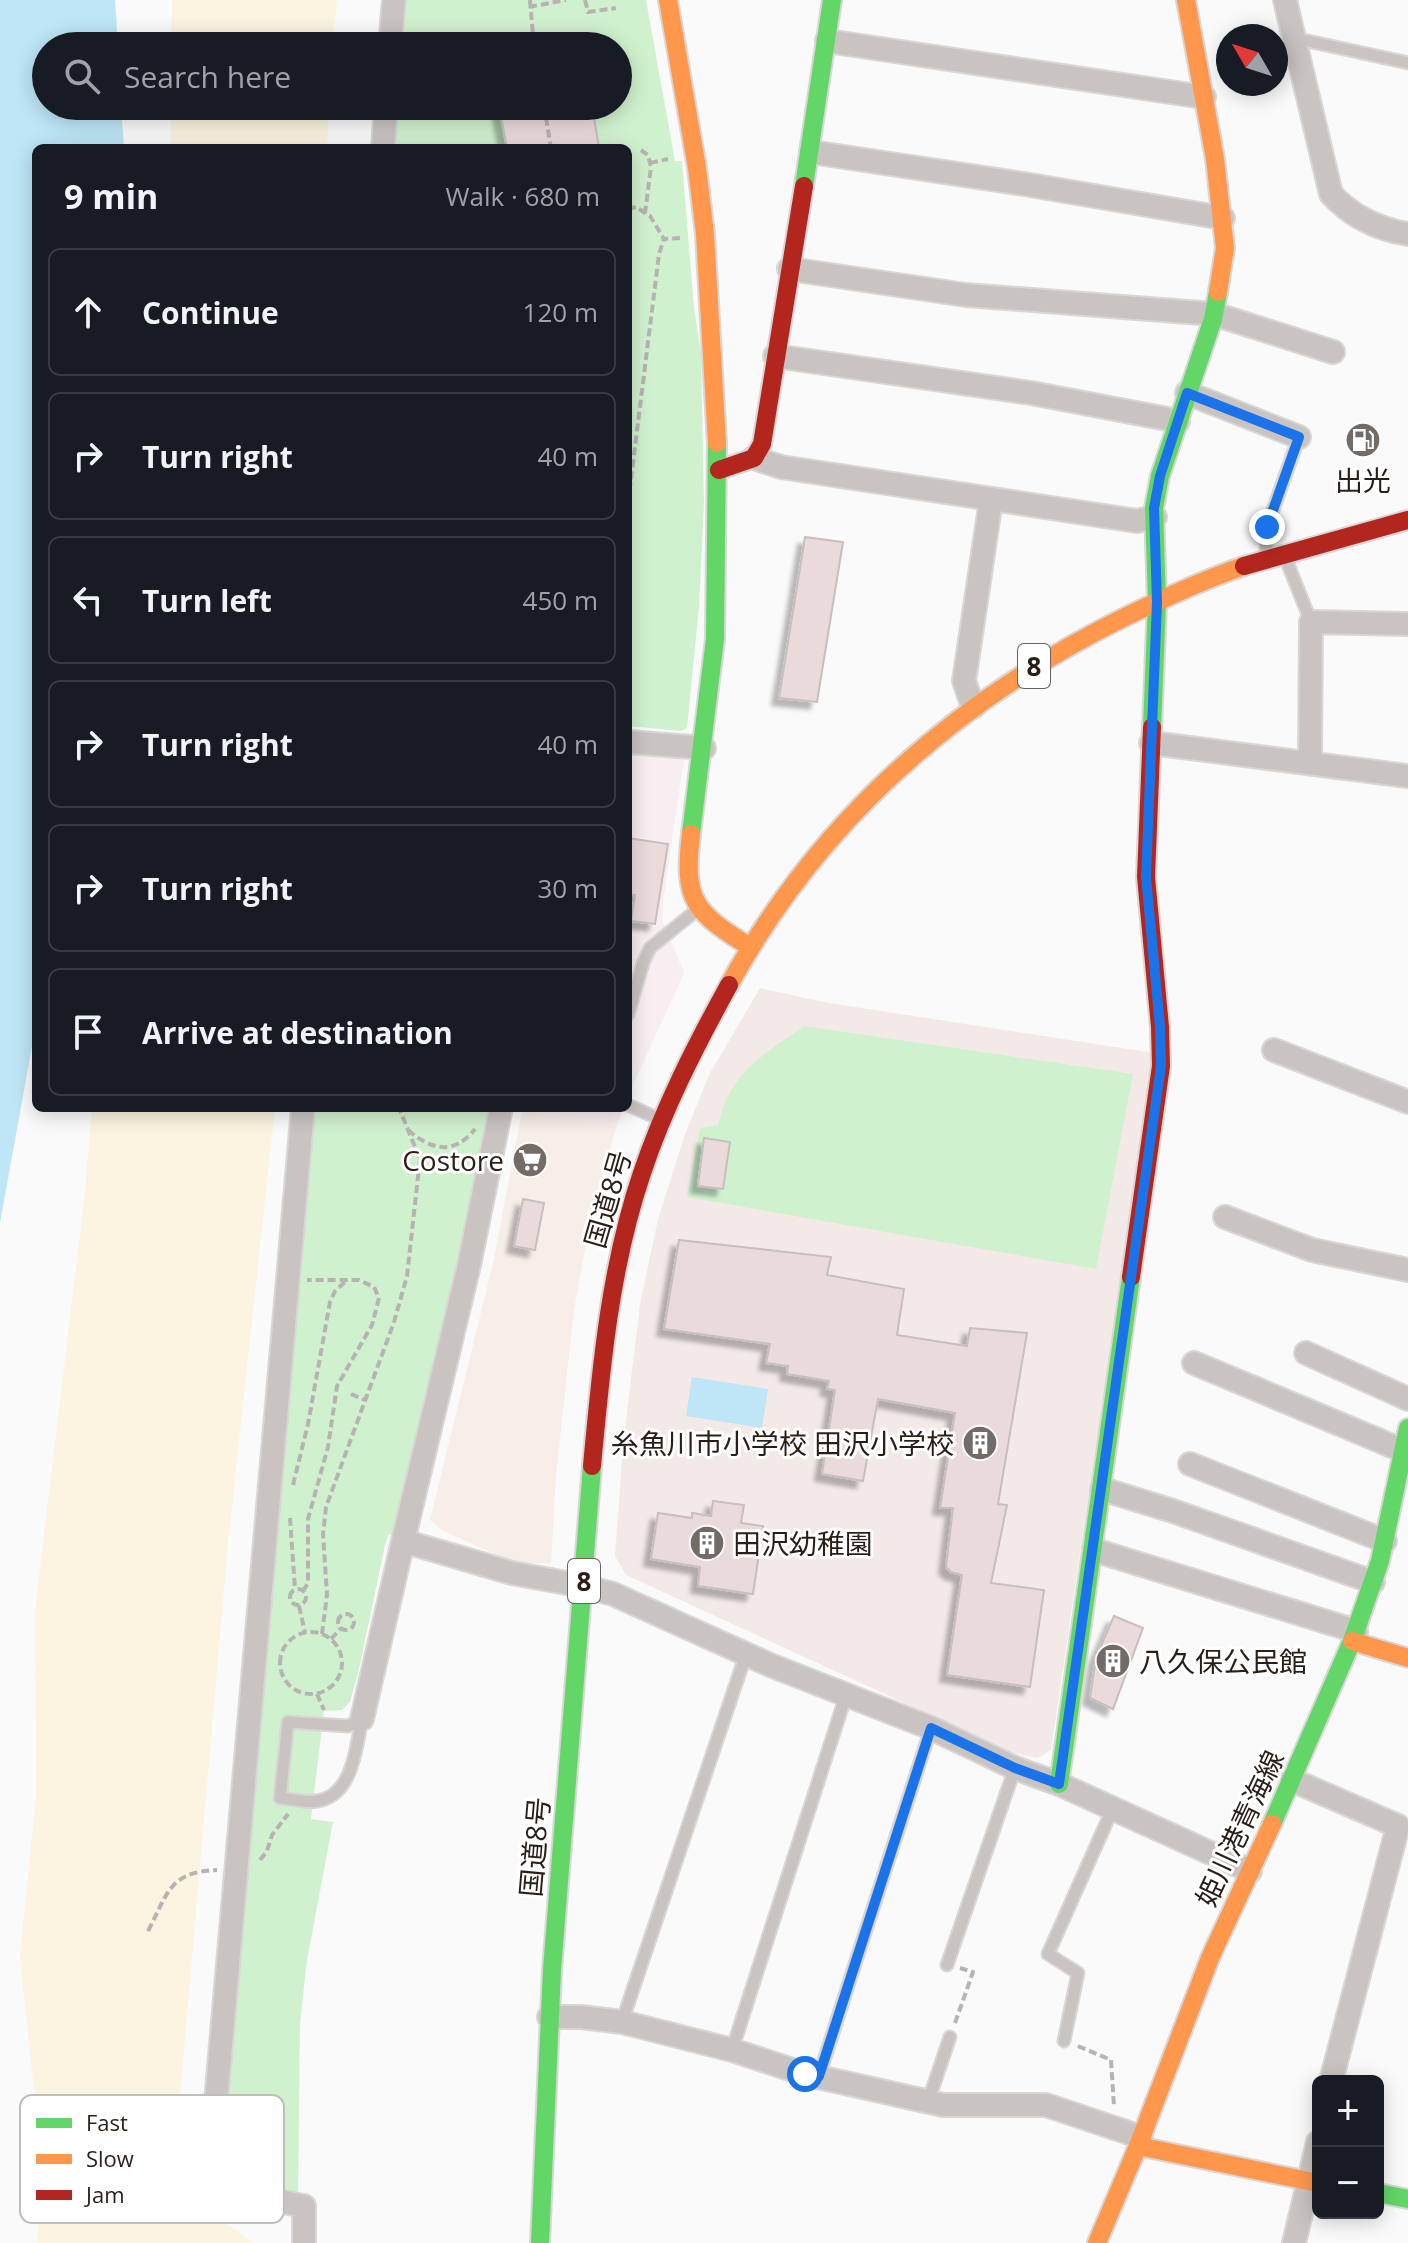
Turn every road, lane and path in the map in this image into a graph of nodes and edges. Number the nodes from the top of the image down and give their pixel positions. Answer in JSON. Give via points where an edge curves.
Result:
{"nodes":[{"id":1,"x":394,"y":0,"type":"edge"},
{"id":2,"x":530,"y":0,"type":"edge"},
{"id":3,"x":566,"y":0,"type":"edge"},
{"id":4,"x":585,"y":0,"type":"edge"},
{"id":5,"x":668,"y":0,"type":"edge"},
{"id":6,"x":832,"y":0,"type":"edge"},
{"id":7,"x":1186,"y":0,"type":"edge"},
{"id":8,"x":1285,"y":0,"type":"edge"},
{"id":9,"x":529,"y":7,"type":"junction"},
{"id":10,"x":616,"y":8,"type":"dead end"},
{"id":11,"x":391,"y":32,"type":"edge"},
{"id":12,"x":532,"y":32,"type":"edge"},
{"id":13,"x":1294,"y":38,"type":"junction"},
{"id":14,"x":827,"y":41,"type":"junction"},
{"id":15,"x":1408,"y":63,"type":"edge"},
{"id":16,"x":1204,"y":97,"type":"junction"},
{"id":17,"x":385,"y":120,"type":"edge"},
{"id":18,"x":546,"y":120,"type":"edge"},
{"id":19,"x":383,"y":144,"type":"edge"},
{"id":20,"x":550,"y":144,"type":"edge"},
{"id":21,"x":641,"y":150,"type":"dead end"},
{"id":22,"x":811,"y":152,"type":"junction"},
{"id":23,"x":674,"y":158,"type":"dead end"},
{"id":24,"x":650,"y":163,"type":"junction"},
{"id":25,"x":632,"y":208,"type":"edge"},
{"id":26,"x":645,"y":213,"type":"junction"},
{"id":27,"x":1223,"y":218,"type":"junction"},
{"id":28,"x":1408,"y":234,"type":"edge"},
{"id":29,"x":687,"y":237,"type":"dead end"},
{"id":30,"x":664,"y":239,"type":"junction"},
{"id":31,"x":789,"y":269,"type":"junction"},
{"id":32,"x":1214,"y":314,"type":"junction"},
{"id":33,"x":1333,"y":352,"type":"dead end"},
{"id":34,"x":775,"y":356,"type":"junction"},
{"id":35,"x":1187,"y":393,"type":"junction"},
{"id":36,"x":1178,"y":421,"type":"junction"},
{"id":37,"x":1299,"y":437,"type":"joint"},
{"id":38,"x":754,"y":458,"type":"junction"},
{"id":39,"x":719,"y":470,"type":"junction"},
{"id":40,"x":632,"y":471,"type":"edge"},
{"id":41,"x":991,"y":500,"type":"junction"},
{"id":42,"x":1155,"y":517,"type":"junction"},
{"id":43,"x":1408,"y":521,"type":"edge"},
{"id":44,"x":1276,"y":557,"type":"junction"},
{"id":45,"x":1157,"y":602,"type":"junction"},
{"id":46,"x":1311,"y":622,"type":"junction"},
{"id":47,"x":1408,"y":624,"type":"edge"},
{"id":48,"x":973,"y":707,"type":"junction"},
{"id":49,"x":632,"y":742,"type":"edge"},
{"id":50,"x":1151,"y":743,"type":"junction"},
{"id":51,"x":704,"y":748,"type":"junction"},
{"id":52,"x":1310,"y":763,"type":"junction"},
{"id":53,"x":1408,"y":776,"type":"edge"},
{"id":54,"x":699,"y":909,"type":"junction"},
{"id":55,"x":750,"y":947,"type":"junction"},
{"id":56,"x":632,"y":1001,"type":"edge"},
{"id":57,"x":1274,"y":1050,"type":"dead end"},
{"id":58,"x":1408,"y":1102,"type":"edge"},
{"id":59,"x":632,"y":1107,"type":"edge"},
{"id":60,"x":303,"y":1112,"type":"edge"},
{"id":61,"x":401,"y":1112,"type":"edge"},
{"id":62,"x":500,"y":1112,"type":"edge"},
{"id":63,"x":480,"y":1120,"type":"dead end"},
{"id":64,"x":661,"y":1120,"type":"junction"},
{"id":65,"x":406,"y":1128,"type":"junction"},
{"id":66,"x":1225,"y":1217,"type":"dead end"},
{"id":67,"x":1408,"y":1270,"type":"edge"},
{"id":68,"x":288,"y":1280,"type":"junction"},
{"id":69,"x":346,"y":1281,"type":"junction"},
{"id":70,"x":1306,"y":1353,"type":"dead end"},
{"id":71,"x":1194,"y":1363,"type":"dead end"},
{"id":72,"x":351,"y":1394,"type":"dead end"},
{"id":73,"x":1408,"y":1399,"type":"edge"},
{"id":74,"x":365,"y":1400,"type":"junction"},
{"id":75,"x":1405,"y":1453,"type":"edge"},
{"id":76,"x":1190,"y":1464,"type":"dead end"},
{"id":77,"x":293,"y":1488,"type":"dead end"},
{"id":78,"x":1102,"y":1489,"type":"junction"},
{"id":79,"x":290,"y":1515,"type":"dead end"},
{"id":80,"x":403,"y":1541,"type":"junction"},
{"id":81,"x":1385,"y":1541,"type":"junction"},
{"id":82,"x":1094,"y":1550,"type":"junction"},
{"id":83,"x":1373,"y":1582,"type":"junction"},
{"id":84,"x":583,"y":1586,"type":"junction"},
{"id":85,"x":295,"y":1589,"type":"junction"},
{"id":86,"x":303,"y":1591,"type":"junction"},
{"id":87,"x":299,"y":1606,"type":"junction"},
{"id":88,"x":341,"y":1628,"type":"dead end"},
{"id":89,"x":305,"y":1633,"type":"junction"},
{"id":90,"x":322,"y":1634,"type":"junction"},
{"id":91,"x":1354,"y":1636,"type":"junction"},
{"id":92,"x":331,"y":1639,"type":"junction"},
{"id":93,"x":747,"y":1653,"type":"junction"},
{"id":94,"x":1408,"y":1658,"type":"edge"},
{"id":95,"x":317,"y":1694,"type":"junction"},
{"id":96,"x":846,"y":1695,"type":"junction"},
{"id":97,"x":330,"y":1714,"type":"dead end"},
{"id":98,"x":362,"y":1719,"type":"junction"},
{"id":99,"x":931,"y":1728,"type":"junction"},
{"id":100,"x":1015,"y":1768,"type":"junction"},
{"id":101,"x":1292,"y":1780,"type":"junction"},
{"id":102,"x":1059,"y":1784,"type":"junction"},
{"id":103,"x":289,"y":1799,"type":"junction"},
{"id":104,"x":1113,"y":1808,"type":"junction"},
{"id":105,"x":257,"y":1862,"type":"dead end"},
{"id":106,"x":212,"y":1870,"type":"dead end"},
{"id":107,"x":1250,"y":1871,"type":"junction"},
{"id":108,"x":148,"y":1931,"type":"dead end"},
{"id":109,"x":947,"y":1965,"type":"joint"},
{"id":110,"x":549,"y":2017,"type":"junction"},
{"id":111,"x":622,"y":2022,"type":"junction"},
{"id":112,"x":950,"y":2037,"type":"joint"},
{"id":113,"x":1064,"y":2041,"type":"joint"},
{"id":114,"x":732,"y":2050,"type":"junction"},
{"id":115,"x":1333,"y":2075,"type":"edge"},
{"id":116,"x":819,"y":2076,"type":"junction"},
{"id":117,"x":217,"y":2095,"type":"edge"},
{"id":118,"x":928,"y":2102,"type":"junction"},
{"id":119,"x":1114,"y":2128,"type":"junction"},
{"id":120,"x":1140,"y":2142,"type":"junction"},
{"id":121,"x":1312,"y":2182,"type":"edge"},
{"id":122,"x":1312,"y":2188,"type":"edge"},
{"id":123,"x":1384,"y":2194,"type":"edge"},
{"id":124,"x":1408,"y":2199,"type":"edge"},
{"id":125,"x":284,"y":2202,"type":"edge"},
{"id":126,"x":304,"y":2243,"type":"edge"},
{"id":127,"x":540,"y":2243,"type":"edge"},
{"id":128,"x":1097,"y":2243,"type":"edge"},
{"id":129,"x":1294,"y":2243,"type":"edge"}],
"edges":[{"from":1,"to":11,"type":"street"},
{"from":2,"to":9,"type":"path"},
{"from":3,"to":9,"type":"path"},
{"from":4,"to":10,"type":"path","via":[[588,12]]},
{"from":5,"to":39,"type":"main road","via":[[705,234]]},
{"from":6,"to":14,"type":"main road"},
{"from":7,"to":16,"type":"main road"},
{"from":8,"to":13,"type":"street"},
{"from":9,"to":12,"type":"path"},
{"from":13,"to":15,"type":"lane"},
{"from":13,"to":28,"type":"street","via":[[1331,194],[1356,215]]},
{"from":14,"to":16,"type":"street"},
{"from":14,"to":22,"type":"main road"},
{"from":16,"to":27,"type":"main road"},
{"from":17,"to":19,"type":"street"},
{"from":18,"to":20,"type":"path"},
{"from":21,"to":24,"type":"path"},
{"from":22,"to":27,"type":"street"},
{"from":22,"to":31,"type":"main road"},
{"from":23,"to":24,"type":"path"},
{"from":24,"to":26,"type":"path"},
{"from":25,"to":26,"type":"path"},
{"from":26,"to":30,"type":"path"},
{"from":27,"to":32,"type":"main road","via":[[1225,248]]},
{"from":29,"to":30,"type":"path"},
{"from":30,"to":40,"type":"path"},
{"from":31,"to":32,"type":"street","via":[[966,295]]},
{"from":31,"to":34,"type":"main road"},
{"from":32,"to":33,"type":"street"},
{"from":32,"to":35,"type":"main road"},
{"from":34,"to":36,"type":"street","via":[[1031,393]]},
{"from":34,"to":38,"type":"main road","via":[[762,444]]},
{"from":35,"to":36,"type":"main road"},
{"from":35,"to":37,"type":"street"},
{"from":36,"to":42,"type":"main road","via":[[1160,476]]},
{"from":37,"to":44,"type":"lane","via":[[1267,527]]},
{"from":38,"to":39,"type":"main road"},
{"from":38,"to":41,"type":"street","via":[[781,467]]},
{"from":39,"to":51,"type":"main road","via":[[718,593]]},
{"from":41,"to":42,"type":"street","via":[[1137,521]]},
{"from":41,"to":48,"type":"street","via":[[964,681]]},
{"from":42,"to":45,"type":"main road"},
{"from":43,"to":44,"type":"main road","name":"国道8号","number":"8"},
{"from":44,"to":45,"type":"main road","name":"国道8号","number":"8"},
{"from":44,"to":46,"type":"lane"},
{"from":45,"to":48,"type":"main road","name":"国道8号","number":"8","via":[[1094,632]]},
{"from":45,"to":50,"type":"main road"},
{"from":46,"to":47,"type":"street"},
{"from":46,"to":52,"type":"street"},
{"from":48,"to":55,"type":"main road","name":"国道8号","number":"8","via":[[912,756],[852,817]]},
{"from":49,"to":51,"type":"street"},
{"from":50,"to":52,"type":"street"},
{"from":50,"to":78,"type":"main road","via":[[1146,877],[1161,1066]]},
{"from":51,"to":54,"type":"main road","via":[[687,870]]},
{"from":52,"to":53,"type":"street"},
{"from":54,"to":55,"type":"main road"},
{"from":54,"to":56,"type":"lane","via":[[650,948]]},
{"from":55,"to":64,"type":"main road","name":"国道8号","number":"8"},
{"from":57,"to":58,"type":"street"},
{"from":59,"to":64,"type":"lane"},
{"from":60,"to":68,"type":"street"},
{"from":61,"to":65,"type":"path"},
{"from":62,"to":80,"type":"street"},
{"from":63,"to":65,"type":"path","via":[[466,1139],[446,1147],[424,1144]]},
{"from":64,"to":84,"type":"main road","name":"国道8号","number":"8","via":[[635,1192],[608,1311]]},
{"from":65,"to":74,"type":"path","via":[[420,1159],[411,1252],[402,1296]]},
{"from":66,"to":67,"type":"street","via":[[1312,1250]]},
{"from":68,"to":69,"type":"path"},
{"from":68,"to":117,"type":"street"},
{"from":69,"to":77,"type":"path","via":[[330,1302]]},
{"from":69,"to":86,"type":"path","via":[[374,1287],[379,1298],[372,1325],[337,1386],[328,1447],[308,1519],[308,1583]]},
{"from":70,"to":73,"type":"street"},
{"from":71,"to":75,"type":"street"},
{"from":72,"to":74,"type":"path"},
{"from":74,"to":90,"type":"path","via":[[326,1507]]},
{"from":75,"to":81,"type":"main road","name":"姫川港青海線"},
{"from":76,"to":81,"type":"street"},
{"from":78,"to":82,"type":"main road"},
{"from":78,"to":83,"type":"street"},
{"from":79,"to":85,"type":"path"},
{"from":80,"to":84,"type":"street","via":[[512,1573]]},
{"from":80,"to":98,"type":"street"},
{"from":81,"to":83,"type":"main road","name":"姫川港青海線"},
{"from":82,"to":91,"type":"street"},
{"from":82,"to":102,"type":"main road"},
{"from":83,"to":91,"type":"main road","name":"姫川港青海線"},
{"from":84,"to":93,"type":"street"},
{"from":84,"to":110,"type":"main road","name":"国道8号","number":"8"},
{"from":85,"to":86,"type":"path"},
{"from":85,"to":87,"type":"path","via":[[289,1598]]},
{"from":86,"to":87,"type":"path","via":[[306,1598]]},
{"from":87,"to":89,"type":"path"},
{"from":88,"to":92,"type":"path"},
{"from":89,"to":90,"type":"path"},
{"from":89,"to":95,"type":"path","via":[[286,1643],[280,1671],[291,1688]]},
{"from":90,"to":92,"type":"path"},
{"from":91,"to":94,"type":"main road"},
{"from":91,"to":101,"type":"main road","name":"姫川港青海線"},
{"from":92,"to":95,"type":"path","via":[[342,1669],[331,1687]]},
{"from":93,"to":96,"type":"street"},
{"from":93,"to":111,"type":"lane"},
{"from":95,"to":97,"type":"path"},
{"from":96,"to":99,"type":"street"},
{"from":96,"to":114,"type":"lane"},
{"from":98,"to":103,"type":"lane","via":[[349,1774],[340,1789],[319,1801]]},
{"from":98,"to":103,"type":"lane","via":[[348,1726],[288,1722],[280,1798]]},
{"from":99,"to":100,"type":"street"},
{"from":99,"to":116,"type":"lane"},
{"from":100,"to":102,"type":"street"},
{"from":100,"to":109,"type":"lane"},
{"from":101,"to":107,"type":"main road","name":"姫川港青海線"},
{"from":101,"to":115,"type":"street","via":[[1398,1826]]},
{"from":102,"to":104,"type":"street"},
{"from":103,"to":105,"type":"path","via":[[288,1817]]},
{"from":104,"to":107,"type":"street"},
{"from":104,"to":113,"type":"lane","via":[[1048,1954],[1078,1973]]},
{"from":106,"to":108,"type":"path","via":[[186,1874],[170,1889]]},
{"from":107,"to":120,"type":"main road","name":"姫川港青海線","via":[[1210,1958]]},
{"from":109,"to":112,"type":"path","via":[[973,1972]]},
{"from":110,"to":111,"type":"street"},
{"from":110,"to":127,"type":"main road","name":"国道8号","number":"8"},
{"from":111,"to":114,"type":"street"},
{"from":112,"to":118,"type":"lane"},
{"from":113,"to":119,"type":"path","via":[[1111,2060]]},
{"from":114,"to":116,"type":"street"},
{"from":116,"to":118,"type":"street"},
{"from":118,"to":119,"type":"street","via":[[1046,2105]]},
{"from":119,"to":120,"type":"street"},
{"from":120,"to":121,"type":"main road"},
{"from":120,"to":128,"type":"main road","name":"姫川港青海線"},
{"from":122,"to":129,"type":"street"},
{"from":123,"to":124,"type":"main road"},
{"from":125,"to":126,"type":"street","via":[[304,2206]]}]}
